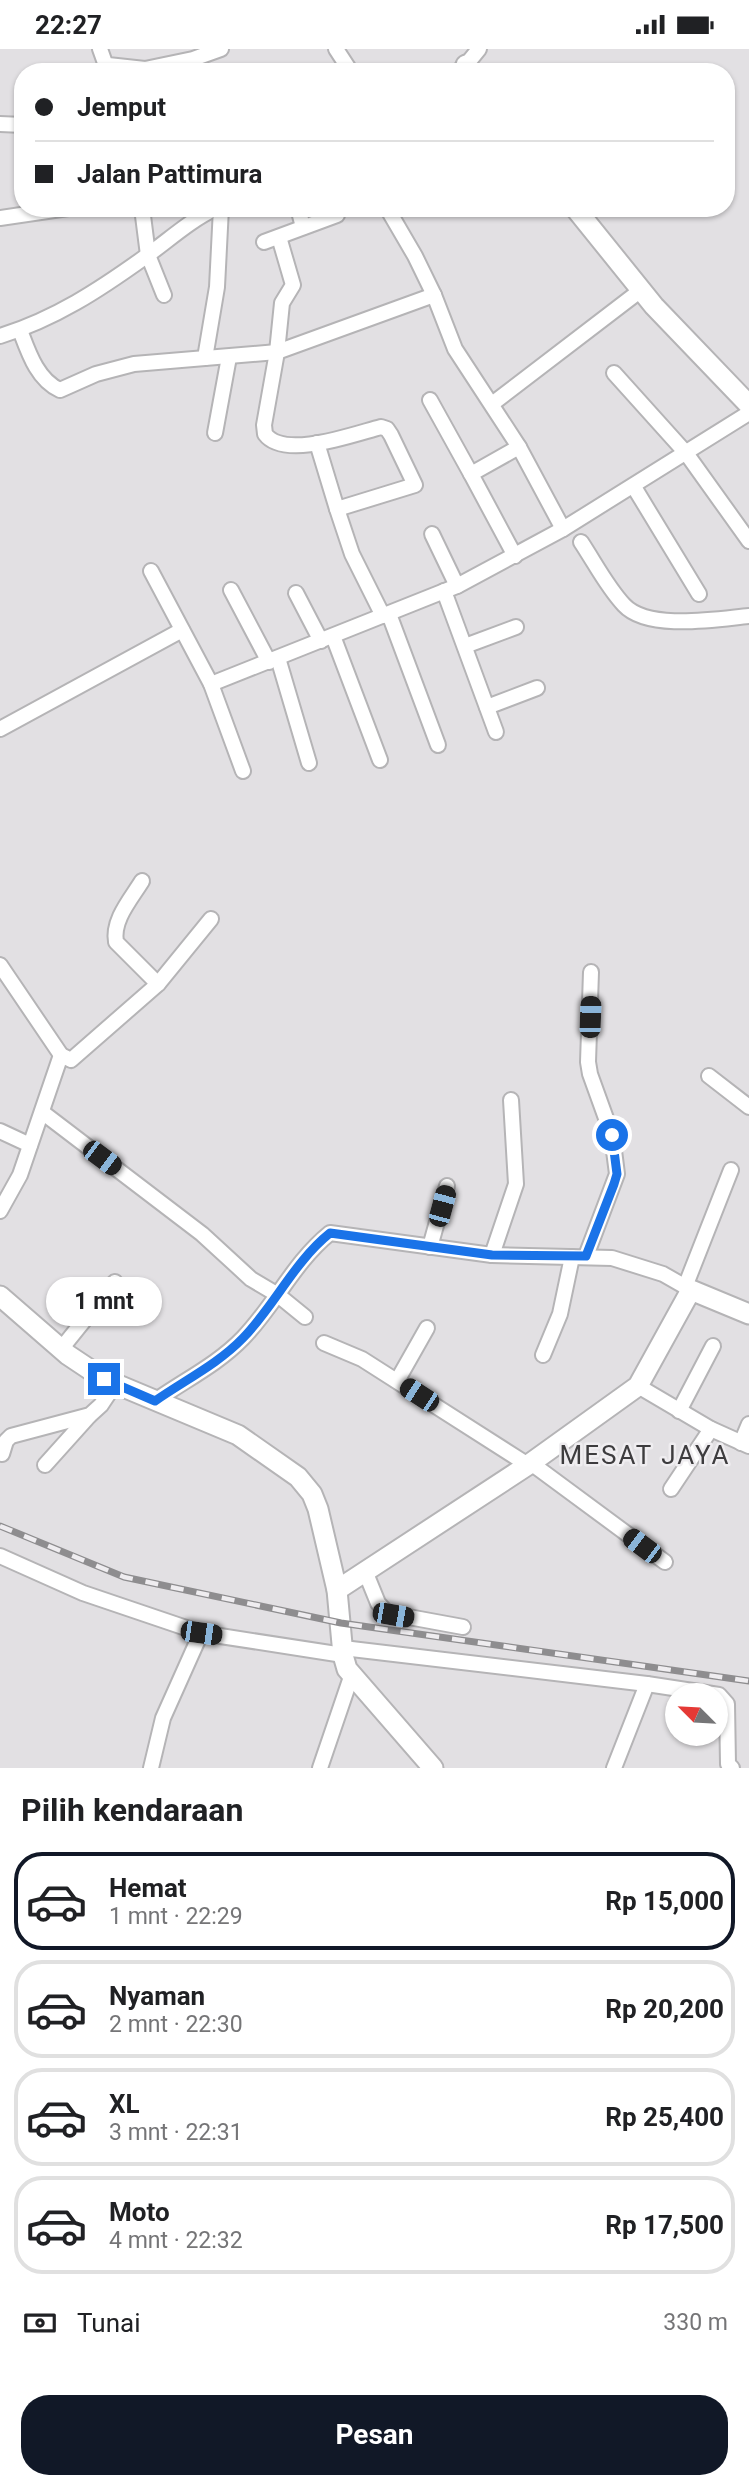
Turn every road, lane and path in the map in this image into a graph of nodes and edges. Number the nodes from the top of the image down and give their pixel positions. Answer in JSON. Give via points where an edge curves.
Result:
{"nodes":[{"id":1,"x":221,"y":49,"type":"edge"},
{"id":2,"x":177,"y":63,"type":"edge"},
{"id":3,"x":143,"y":217,"type":"edge"},
{"id":4,"x":200,"y":217,"type":"edge"},
{"id":5,"x":218,"y":217,"type":"edge"},
{"id":6,"x":300,"y":217,"type":"edge"},
{"id":7,"x":331,"y":217,"type":"edge"},
{"id":8,"x":392,"y":217,"type":"edge"},
{"id":9,"x":582,"y":217,"type":"edge"},
{"id":10,"x":303,"y":227,"type":"junction"},
{"id":11,"x":279,"y":237,"type":"junction"},
{"id":12,"x":264,"y":242,"type":"dead end"},
{"id":13,"x":148,"y":255,"type":"junction"},
{"id":14,"x":640,"y":290,"type":"junction"},
{"id":15,"x":164,"y":295,"type":"dead end"},
{"id":16,"x":434,"y":295,"type":"junction"},
{"id":17,"x":20,"y":330,"type":"junction"},
{"id":18,"x":0,"y":336,"type":"edge"},
{"id":19,"x":277,"y":352,"type":"junction"},
{"id":20,"x":229,"y":357,"type":"junction"},
{"id":21,"x":205,"y":358,"type":"junction"},
{"id":22,"x":614,"y":373,"type":"dead end"},
{"id":23,"x":430,"y":400,"type":"dead end"},
{"id":24,"x":492,"y":404,"type":"junction"},
{"id":25,"x":749,"y":405,"type":"edge"},
{"id":26,"x":749,"y":413,"type":"edge"},
{"id":27,"x":215,"y":433,"type":"dead end"},
{"id":28,"x":317,"y":443,"type":"junction"},
{"id":29,"x":519,"y":447,"type":"junction"},
{"id":30,"x":686,"y":453,"type":"junction"},
{"id":31,"x":471,"y":474,"type":"junction"},
{"id":32,"x":634,"y":487,"type":"junction"},
{"id":33,"x":337,"y":509,"type":"junction"},
{"id":34,"x":563,"y":529,"type":"junction"},
{"id":35,"x":432,"y":534,"type":"dead end"},
{"id":36,"x":749,"y":541,"type":"edge"},
{"id":37,"x":581,"y":542,"type":"dead end"},
{"id":38,"x":515,"y":556,"type":"junction"},
{"id":39,"x":151,"y":571,"type":"dead end"},
{"id":40,"x":450,"y":588,"type":"junction"},
{"id":41,"x":231,"y":590,"type":"dead end"},
{"id":42,"x":296,"y":593,"type":"dead end"},
{"id":43,"x":699,"y":594,"type":"dead end"},
{"id":44,"x":386,"y":615,"type":"junction"},
{"id":45,"x":749,"y":616,"type":"edge"},
{"id":46,"x":516,"y":627,"type":"dead end"},
{"id":47,"x":182,"y":630,"type":"junction"},
{"id":48,"x":327,"y":639,"type":"junction"},
{"id":49,"x":465,"y":646,"type":"junction"},
{"id":50,"x":273,"y":660,"type":"junction"},
{"id":51,"x":211,"y":684,"type":"junction"},
{"id":52,"x":537,"y":688,"type":"dead end"},
{"id":53,"x":487,"y":707,"type":"junction"},
{"id":54,"x":0,"y":729,"type":"edge"},
{"id":55,"x":496,"y":732,"type":"dead end"},
{"id":56,"x":438,"y":745,"type":"dead end"},
{"id":57,"x":380,"y":760,"type":"dead end"},
{"id":58,"x":309,"y":762,"type":"dead end"},
{"id":59,"x":243,"y":771,"type":"dead end"},
{"id":60,"x":142,"y":881,"type":"dead end"},
{"id":61,"x":211,"y":919,"type":"dead end"},
{"id":62,"x":0,"y":965,"type":"edge"},
{"id":63,"x":591,"y":972,"type":"dead end"},
{"id":64,"x":158,"y":984,"type":"junction"},
{"id":65,"x":61,"y":1055,"type":"junction"},
{"id":66,"x":709,"y":1076,"type":"dead end"},
{"id":67,"x":511,"y":1100,"type":"dead end"},
{"id":68,"x":749,"y":1107,"type":"edge"},
{"id":69,"x":42,"y":1112,"type":"junction"},
{"id":70,"x":0,"y":1131,"type":"edge"},
{"id":71,"x":30,"y":1145,"type":"junction"},
{"id":72,"x":731,"y":1170,"type":"dead end"},
{"id":73,"x":447,"y":1186,"type":"dead end"},
{"id":74,"x":0,"y":1211,"type":"edge"},
{"id":75,"x":430,"y":1247,"type":"junction"},
{"id":76,"x":492,"y":1255,"type":"junction"},
{"id":77,"x":579,"y":1257,"type":"junction"},
{"id":78,"x":114,"y":1282,"type":"dead end"},
{"id":79,"x":688,"y":1288,"type":"junction"},
{"id":80,"x":278,"y":1295,"type":"junction"},
{"id":81,"x":0,"y":1296,"type":"edge"},
{"id":82,"x":749,"y":1314,"type":"edge"},
{"id":83,"x":305,"y":1317,"type":"dead end"},
{"id":84,"x":428,"y":1328,"type":"dead end"},
{"id":85,"x":324,"y":1343,"type":"dead end"},
{"id":86,"x":713,"y":1346,"type":"dead end"},
{"id":87,"x":61,"y":1349,"type":"junction"},
{"id":88,"x":543,"y":1355,"type":"dead end"},
{"id":89,"x":397,"y":1381,"type":"junction"},
{"id":90,"x":115,"y":1384,"type":"junction"},
{"id":91,"x":638,"y":1386,"type":"junction"},
{"id":92,"x":155,"y":1401,"type":"junction"},
{"id":93,"x":679,"y":1411,"type":"junction"},
{"id":94,"x":90,"y":1415,"type":"junction"},
{"id":95,"x":749,"y":1424,"type":"edge"},
{"id":96,"x":711,"y":1429,"type":"junction"},
{"id":97,"x":745,"y":1444,"type":"edge"},
{"id":98,"x":2,"y":1454,"type":"dead end"},
{"id":99,"x":529,"y":1464,"type":"junction"},
{"id":100,"x":45,"y":1465,"type":"dead end"},
{"id":101,"x":671,"y":1489,"type":"dead end"},
{"id":102,"x":1,"y":1560,"type":"edge"},
{"id":103,"x":665,"y":1562,"type":"dead end"},
{"id":104,"x":365,"y":1571,"type":"junction"},
{"id":105,"x":337,"y":1590,"type":"junction"},
{"id":106,"x":463,"y":1627,"type":"dead end"},
{"id":107,"x":201,"y":1633,"type":"junction"},
{"id":108,"x":343,"y":1651,"type":"junction"},
{"id":109,"x":351,"y":1677,"type":"junction"},
{"id":110,"x":647,"y":1684,"type":"junction"},
{"id":111,"x":151,"y":1768,"type":"edge"},
{"id":112,"x":320,"y":1768,"type":"edge"},
{"id":113,"x":433,"y":1768,"type":"edge"},
{"id":114,"x":614,"y":1768,"type":"edge"},
{"id":115,"x":732,"y":1768,"type":"edge"}],
"edges":[{"from":1,"to":2,"type":"street"},
{"from":3,"to":13,"type":"street"},
{"from":4,"to":13,"type":"street"},
{"from":5,"to":21,"type":"street","via":[[216,287]]},
{"from":6,"to":10,"type":"street"},
{"from":7,"to":10,"type":"street"},
{"from":8,"to":16,"type":"street"},
{"from":9,"to":14,"type":"street"},
{"from":10,"to":11,"type":"street"},
{"from":11,"to":12,"type":"street"},
{"from":11,"to":19,"type":"street","via":[[293,285],[282,303]]},
{"from":13,"to":15,"type":"street"},
{"from":13,"to":17,"type":"street","via":[[86,297]]},
{"from":14,"to":24,"type":"street"},
{"from":14,"to":25,"type":"street"},
{"from":16,"to":19,"type":"street"},
{"from":16,"to":24,"type":"street","via":[[455,349]]},
{"from":17,"to":18,"type":"street"},
{"from":17,"to":21,"type":"street","via":[[44,378],[60,390],[134,364]]},
{"from":19,"to":20,"type":"street"},
{"from":19,"to":28,"type":"street","via":[[265,434],[275,443]]},
{"from":20,"to":21,"type":"street"},
{"from":20,"to":27,"type":"street"},
{"from":22,"to":30,"type":"street"},
{"from":23,"to":31,"type":"street"},
{"from":24,"to":29,"type":"street"},
{"from":26,"to":30,"type":"street"},
{"from":28,"to":33,"type":"street"},
{"from":28,"to":33,"type":"street","via":[[387,429],[415,482],[411,488]]},
{"from":29,"to":31,"type":"street"},
{"from":29,"to":34,"type":"street"},
{"from":30,"to":32,"type":"street"},
{"from":30,"to":36,"type":"street"},
{"from":31,"to":38,"type":"street"},
{"from":32,"to":34,"type":"street"},
{"from":32,"to":43,"type":"street"},
{"from":33,"to":44,"type":"street","via":[[352,554]]},
{"from":34,"to":38,"type":"street"},
{"from":35,"to":40,"type":"street"},
{"from":37,"to":45,"type":"street","via":[[625,606],[646,618]]},
{"from":38,"to":40,"type":"street"},
{"from":39,"to":47,"type":"street"},
{"from":40,"to":44,"type":"street"},
{"from":40,"to":49,"type":"street"},
{"from":41,"to":50,"type":"street"},
{"from":42,"to":48,"type":"street"},
{"from":44,"to":48,"type":"street"},
{"from":44,"to":56,"type":"street"},
{"from":46,"to":49,"type":"street"},
{"from":47,"to":51,"type":"street"},
{"from":47,"to":54,"type":"street"},
{"from":48,"to":50,"type":"street"},
{"from":48,"to":57,"type":"street"},
{"from":49,"to":53,"type":"street"},
{"from":50,"to":51,"type":"street"},
{"from":50,"to":58,"type":"street"},
{"from":51,"to":59,"type":"street"},
{"from":52,"to":53,"type":"street"},
{"from":53,"to":55,"type":"street"},
{"from":60,"to":64,"type":"street","via":[[114,933],[116,942]]},
{"from":61,"to":64,"type":"street"},
{"from":62,"to":65,"type":"street"},
{"from":63,"to":77,"type":"street","via":[[590,1074],[612,1135],[617,1174]]},
{"from":64,"to":65,"type":"street","via":[[74,1059]]},
{"from":65,"to":69,"type":"street"},
{"from":66,"to":68,"type":"street"},
{"from":67,"to":76,"type":"street","via":[[516,1184]]},
{"from":69,"to":71,"type":"street"},
{"from":69,"to":80,"type":"street","via":[[202,1234],[251,1279]]},
{"from":70,"to":71,"type":"street"},
{"from":71,"to":74,"type":"street"},
{"from":72,"to":79,"type":"street"},
{"from":73,"to":75,"type":"street"},
{"from":75,"to":76,"type":"street"},
{"from":75,"to":80,"type":"street","via":[[330,1233],[309,1252]]},
{"from":76,"to":77,"type":"street"},
{"from":77,"to":79,"type":"street","via":[[635,1264]]},
{"from":77,"to":88,"type":"street"},
{"from":78,"to":87,"type":"street"},
{"from":79,"to":82,"type":"street"},
{"from":79,"to":91,"type":"street"},
{"from":80,"to":83,"type":"street"},
{"from":80,"to":92,"type":"street","via":[[224,1357]]},
{"from":81,"to":87,"type":"street"},
{"from":84,"to":89,"type":"street"},
{"from":85,"to":89,"type":"street"},
{"from":86,"to":93,"type":"street"},
{"from":87,"to":90,"type":"street"},
{"from":89,"to":99,"type":"street"},
{"from":90,"to":92,"type":"street"},
{"from":90,"to":94,"type":"street"},
{"from":91,"to":93,"type":"street"},
{"from":91,"to":99,"type":"street"},
{"from":92,"to":105,"type":"street","via":[[238,1434],[298,1477],[318,1509]]},
{"from":93,"to":96,"type":"street"},
{"from":94,"to":98,"type":"street","via":[[11,1436]]},
{"from":94,"to":100,"type":"street"},
{"from":95,"to":97,"type":"street"},
{"from":96,"to":97,"type":"street"},
{"from":96,"to":101,"type":"street"},
{"from":99,"to":103,"type":"street"},
{"from":99,"to":104,"type":"street"},
{"from":102,"to":107,"type":"street"},
{"from":104,"to":105,"type":"street"},
{"from":104,"to":106,"type":"street","via":[[387,1613]]},
{"from":105,"to":108,"type":"street"},
{"from":107,"to":108,"type":"street"},
{"from":107,"to":111,"type":"street","via":[[163,1718]]},
{"from":108,"to":109,"type":"street"},
{"from":108,"to":110,"type":"street"},
{"from":109,"to":112,"type":"street"},
{"from":109,"to":113,"type":"street"},
{"from":110,"to":114,"type":"street"},
{"from":110,"to":115,"type":"street","via":[[719,1695],[727,1704],[728,1763]]}]}
